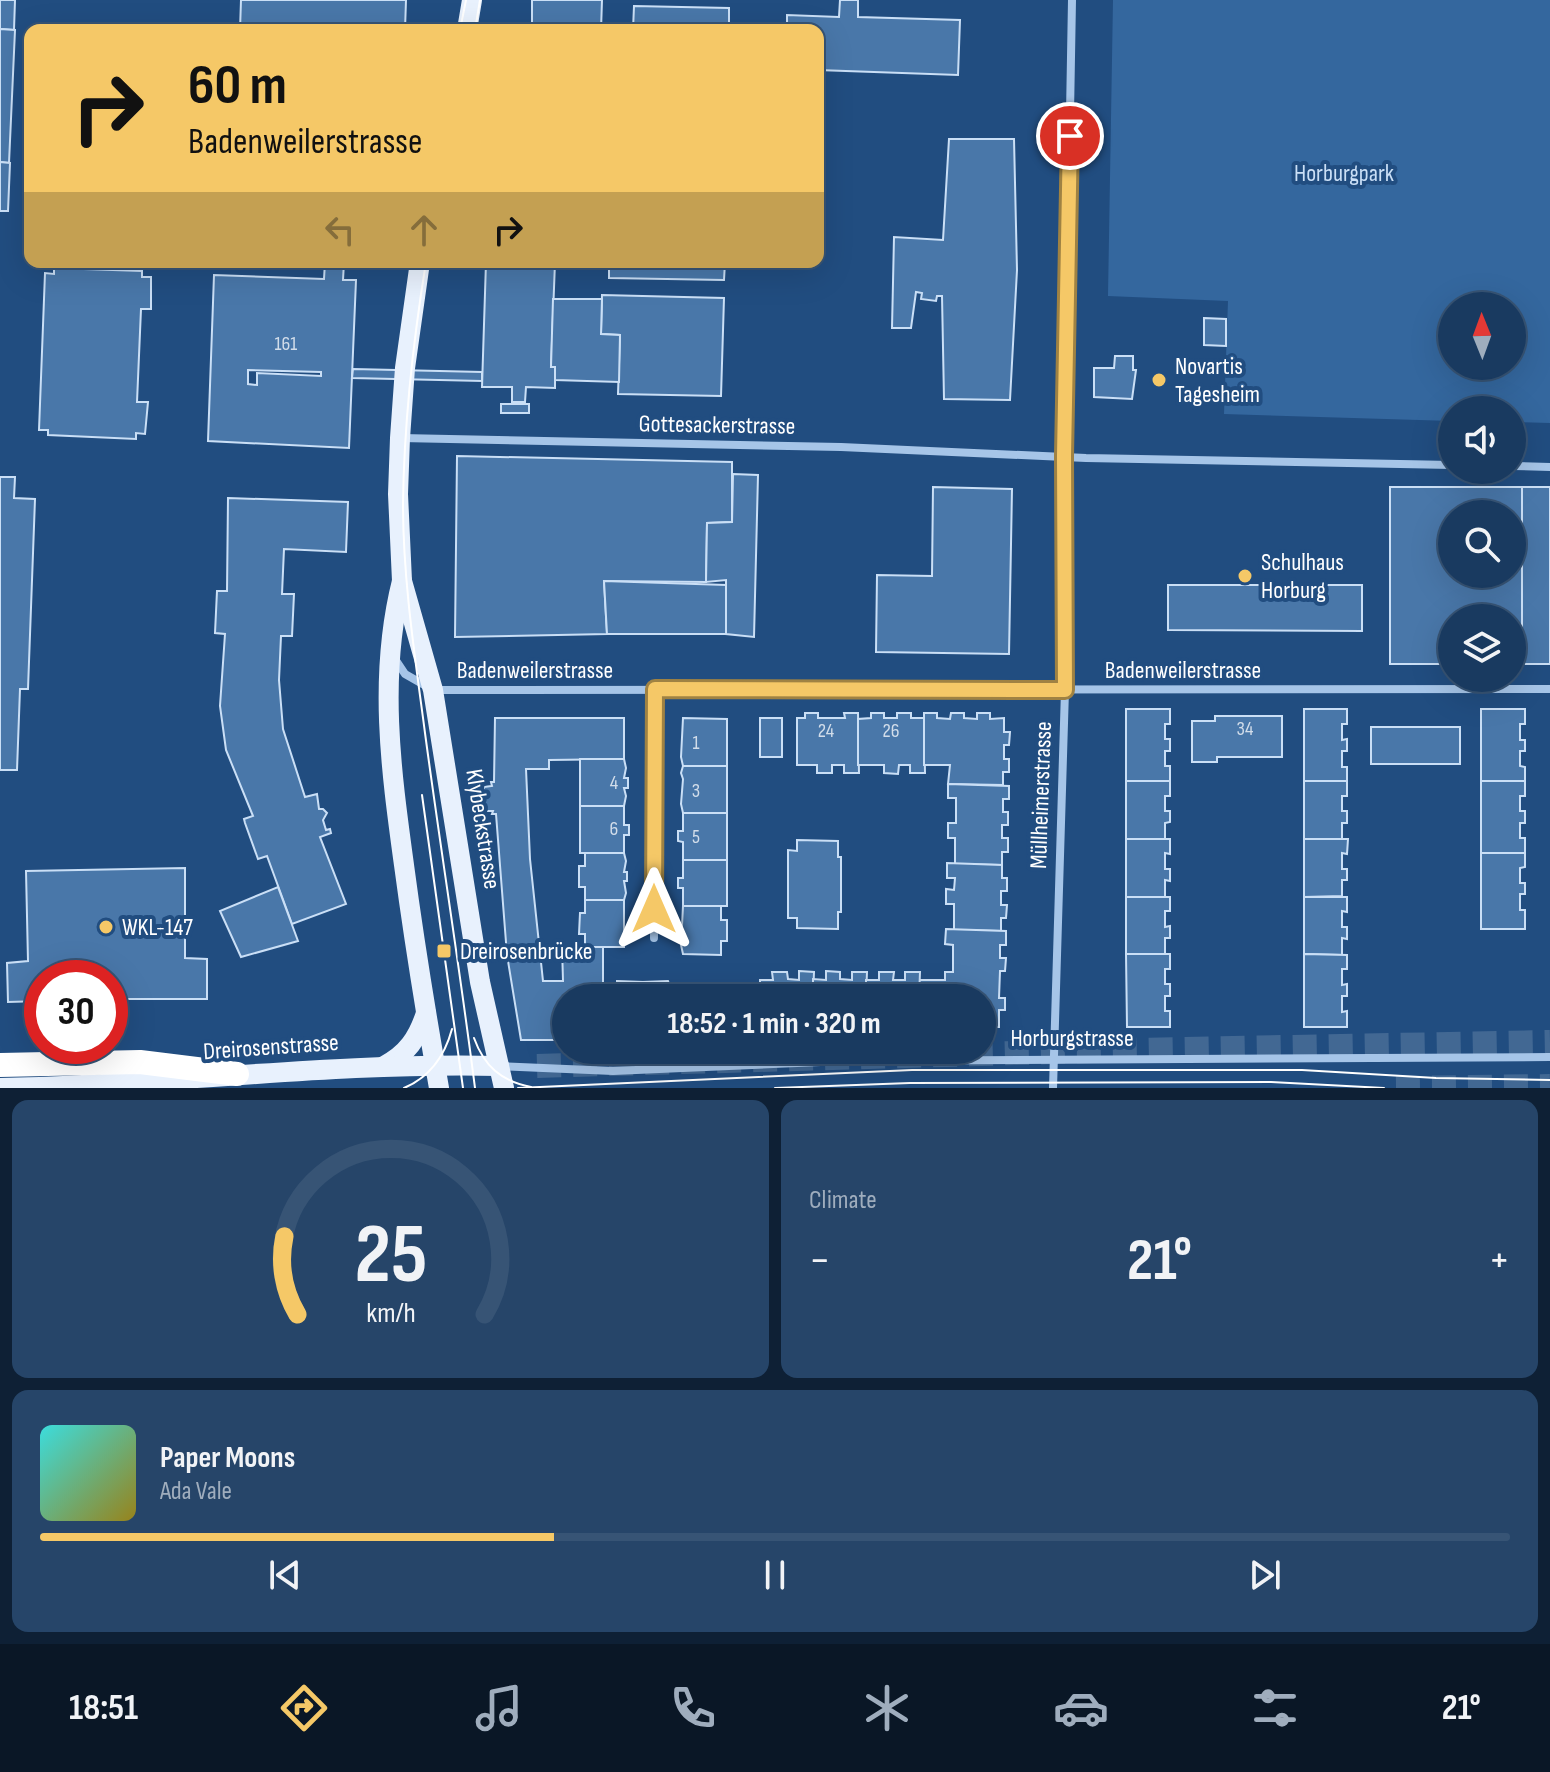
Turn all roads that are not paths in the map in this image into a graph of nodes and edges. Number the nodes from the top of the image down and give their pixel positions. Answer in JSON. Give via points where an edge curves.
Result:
{"nodes":[{"id":1,"x":472,"y":0,"type":"edge"},
{"id":2,"x":1072,"y":0,"type":"edge"},
{"id":3,"x":468,"y":24,"type":"edge"},
{"id":4,"x":419,"y":268,"type":"edge"},
{"id":5,"x":400,"y":438,"type":"junction"},
{"id":6,"x":1064,"y":456,"type":"junction"},
{"id":7,"x":1438,"y":465,"type":"edge"},
{"id":8,"x":1526,"y":466,"type":"edge"},
{"id":9,"x":1550,"y":467,"type":"edge"},
{"id":10,"x":402,"y":581,"type":"junction"},
{"id":11,"x":390,"y":653,"type":"junction"},
{"id":12,"x":655,"y":689,"type":"junction"},
{"id":13,"x":1550,"y":689,"type":"edge"},
{"id":14,"x":433,"y":690,"type":"junction"},
{"id":15,"x":1065,"y":690,"type":"junction"},
{"id":16,"x":654,"y":938,"type":"dead end"},
{"id":17,"x":426,"y":1013,"type":"junction"},
{"id":18,"x":1550,"y":1057,"type":"edge"},
{"id":19,"x":1053,"y":1058,"type":"junction"},
{"id":20,"x":0,"y":1065,"type":"edge"},
{"id":21,"x":384,"y":1066,"type":"junction"},
{"id":22,"x":435,"y":1066,"type":"junction"},
{"id":23,"x":499,"y":1066,"type":"junction"},
{"id":24,"x":237,"y":1074,"type":"junction"},
{"id":25,"x":47,"y":1087,"type":"edge"},
{"id":26,"x":0,"y":1088,"type":"edge"},
{"id":27,"x":439,"y":1088,"type":"edge"},
{"id":28,"x":504,"y":1088,"type":"edge"},
{"id":29,"x":1053,"y":1088,"type":"edge"}],
"edges":[{"from":1,"to":3,"type":"main road"},
{"from":2,"to":6,"type":"street","name":"Müllheimerstrasse"},
{"from":4,"to":5,"type":"main road","name":"Klybeckstrasse"},
{"from":5,"to":6,"type":"street","name":"Gottesackerstrasse"},
{"from":5,"to":10,"type":"main road","name":"Klybeckstrasse"},
{"from":6,"to":7,"type":"street"},
{"from":6,"to":15,"type":"street","name":"Müllheimerstrasse"},
{"from":8,"to":9,"type":"street"},
{"from":10,"to":11,"type":"main road","name":"Klybeckstrasse"},
{"from":10,"to":14,"type":"main road","name":"Klybeckstrasse"},
{"from":11,"to":14,"type":"street","via":[[405,674]]},
{"from":11,"to":17,"type":"main road","name":"Klybeckstrasse","via":[[393,784]]},
{"from":12,"to":14,"type":"street","name":"Badenweilerstrasse"},
{"from":12,"to":15,"type":"street","name":"Badenweilerstrasse"},
{"from":12,"to":16,"type":"street"},
{"from":13,"to":15,"type":"street","name":"Badenweilerstrasse"},
{"from":14,"to":23,"type":"main road","name":"Klybeckstrasse","via":[[480,982]]},
{"from":15,"to":19,"type":"street","name":"Müllheimerstrasse"},
{"from":17,"to":21,"type":"main road","via":[[410,1047]]},
{"from":17,"to":22,"type":"main road","name":"Klybeckstrasse"},
{"from":18,"to":19,"type":"street","name":"Horburgstrasse"},
{"from":19,"to":23,"type":"street","name":"Horburgstrasse","via":[[613,1071]]},
{"from":19,"to":29,"type":"street","name":"Müllheimerstrasse"},
{"from":20,"to":24,"type":"highway","via":[[140,1062]]},
{"from":21,"to":22,"type":"main road","name":"Dreirosenstrasse"},
{"from":21,"to":24,"type":"main road","name":"Dreirosenstrasse"},
{"from":22,"to":23,"type":"main road","name":"Dreirosenstrasse"},
{"from":22,"to":27,"type":"main road","name":"Klybeckstrasse"},
{"from":23,"to":28,"type":"main road","name":"Klybeckstrasse"},
{"from":24,"to":25,"type":"main road","name":"Dreirosenstrasse"},
{"from":25,"to":26,"type":"main road","name":"Dreirosenstrasse"}]}
